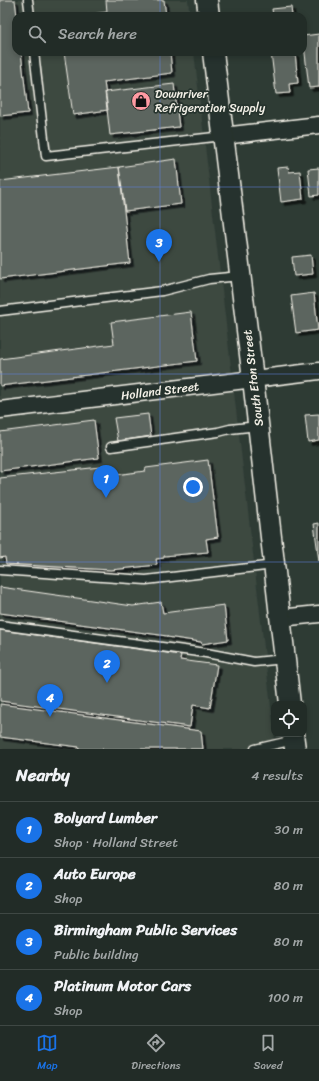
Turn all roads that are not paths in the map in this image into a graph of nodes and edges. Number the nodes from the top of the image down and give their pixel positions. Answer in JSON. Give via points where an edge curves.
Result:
{"nodes":[{"id":1,"x":28,"y":0,"type":"edge"},
{"id":2,"x":207,"y":0,"type":"edge"},
{"id":3,"x":30,"y":12,"type":"edge"},
{"id":4,"x":208,"y":12,"type":"edge"},
{"id":5,"x":34,"y":56,"type":"edge"},
{"id":6,"x":213,"y":56,"type":"edge"},
{"id":7,"x":319,"y":125,"type":"edge"},
{"id":8,"x":223,"y":136,"type":"junction"},
{"id":9,"x":241,"y":276,"type":"junction"},
{"id":10,"x":0,"y":311,"type":"edge"},
{"id":11,"x":319,"y":371,"type":"edge"},
{"id":12,"x":253,"y":379,"type":"junction"},
{"id":13,"x":0,"y":410,"type":"edge"},
{"id":14,"x":259,"y":426,"type":"junction"},
{"id":15,"x":111,"y":447,"type":"dead end"},
{"id":16,"x":274,"y":565,"type":"junction"},
{"id":17,"x":0,"y":570,"type":"edge"},
{"id":18,"x":319,"y":614,"type":"edge"},
{"id":19,"x":280,"y":618,"type":"junction"},
{"id":20,"x":0,"y":625,"type":"edge"},
{"id":21,"x":285,"y":659,"type":"junction"},
{"id":22,"x":290,"y":701,"type":"edge"},
{"id":23,"x":294,"y":741,"type":"edge"},
{"id":24,"x":254,"y":749,"type":"edge"}],
"edges":[{"from":1,"to":3,"type":"lane"},
{"from":2,"to":4,"type":"street"},
{"from":5,"to":8,"type":"lane","via":[[46,156]]},
{"from":6,"to":8,"type":"street","name":"South Eton Street"},
{"from":7,"to":8,"type":"street"},
{"from":8,"to":9,"type":"street","name":"South Eton Street"},
{"from":9,"to":10,"type":"lane","via":[[209,279],[162,292]]},
{"from":9,"to":12,"type":"street","name":"South Eton Street"},
{"from":11,"to":12,"type":"street","name":"Holland Street"},
{"from":12,"to":13,"type":"street","name":"Holland Street"},
{"from":12,"to":14,"type":"street","name":"South Eton Street"},
{"from":14,"to":15,"type":"lane"},
{"from":14,"to":16,"type":"street","name":"South Eton Street"},
{"from":16,"to":17,"type":"lane","via":[[146,580]]},
{"from":16,"to":19,"type":"street","name":"South Eton Street"},
{"from":18,"to":19,"type":"street"},
{"from":19,"to":21,"type":"street","name":"South Eton Street"},
{"from":20,"to":21,"type":"lane","via":[[254,662]]},
{"from":21,"to":22,"type":"street","name":"South Eton Street"},
{"from":23,"to":24,"type":"lane"}]}
